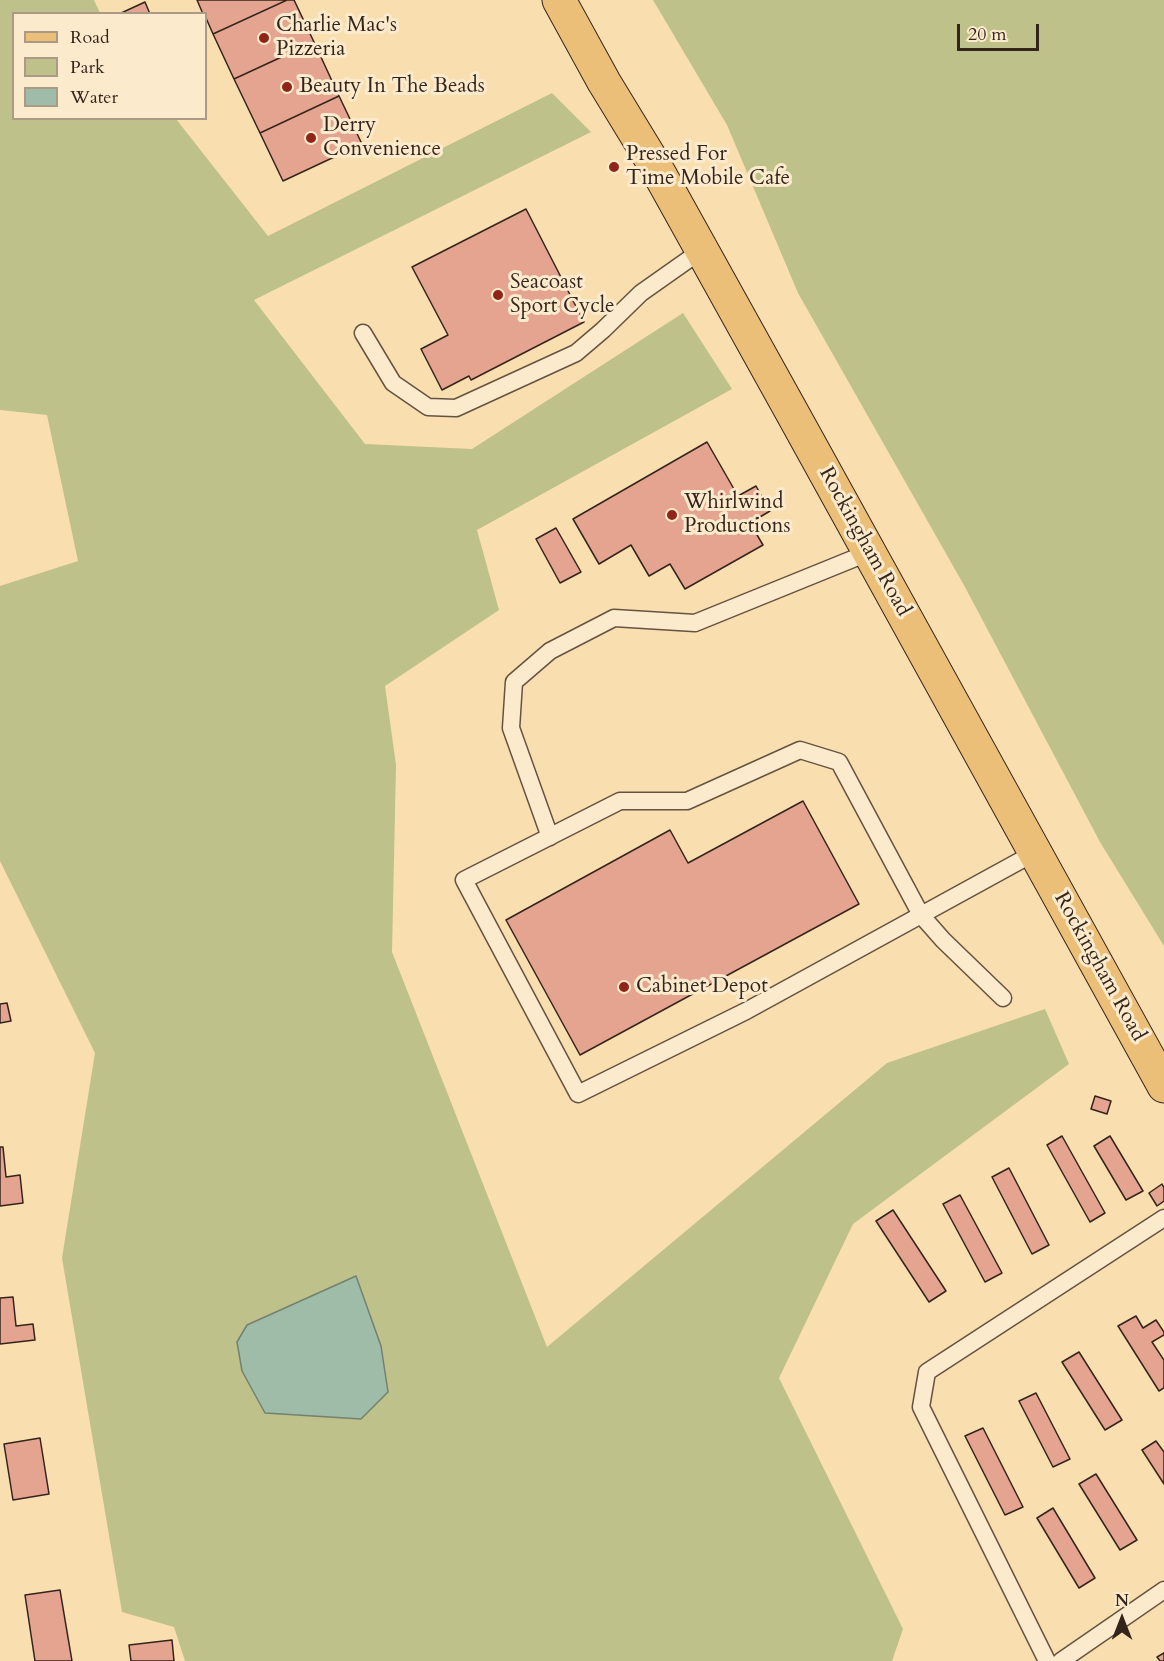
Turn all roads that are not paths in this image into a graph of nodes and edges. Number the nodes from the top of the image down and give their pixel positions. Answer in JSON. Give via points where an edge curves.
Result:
{"nodes":[{"id":1,"x":559,"y":0,"type":"edge"},
{"id":2,"x":702,"y":250,"type":"junction"},
{"id":3,"x":363,"y":333,"type":"dead end"},
{"id":4,"x":870,"y":552,"type":"junction"},
{"id":5,"x":550,"y":837,"type":"junction"},
{"id":6,"x":1036,"y":852,"type":"junction"},
{"id":7,"x":921,"y":915,"type":"junction"},
{"id":8,"x":1003,"y":998,"type":"dead end"},
{"id":9,"x":1164,"y":1086,"type":"edge"},
{"id":10,"x":1164,"y":1218,"type":"edge"},
{"id":11,"x":1164,"y":1590,"type":"edge"},
{"id":12,"x":1047,"y":1661,"type":"edge"},
{"id":13,"x":1061,"y":1661,"type":"edge"}],
"edges":[{"from":1,"to":2,"type":"main road","name":"Rockingham Road"},
{"from":2,"to":3,"type":"lane","via":[[641,293],[576,352],[456,408],[428,407],[393,383]]},
{"from":2,"to":4,"type":"main road","name":"Rockingham Road"},
{"from":4,"to":5,"type":"lane","via":[[696,623],[614,618],[550,651],[514,682],[511,728]]},
{"from":4,"to":6,"type":"main road","name":"Rockingham Road"},
{"from":5,"to":7,"type":"lane","via":[[620,801],[687,801],[800,750],[839,762]]},
{"from":5,"to":7,"type":"lane","via":[[464,879],[578,1094],[746,1011]]},
{"from":6,"to":7,"type":"lane"},
{"from":6,"to":9,"type":"main road","name":"Rockingham Road"},
{"from":7,"to":8,"type":"lane"},
{"from":10,"to":12,"type":"lane","via":[[927,1372],[921,1407]]},
{"from":11,"to":13,"type":"lane"}]}
